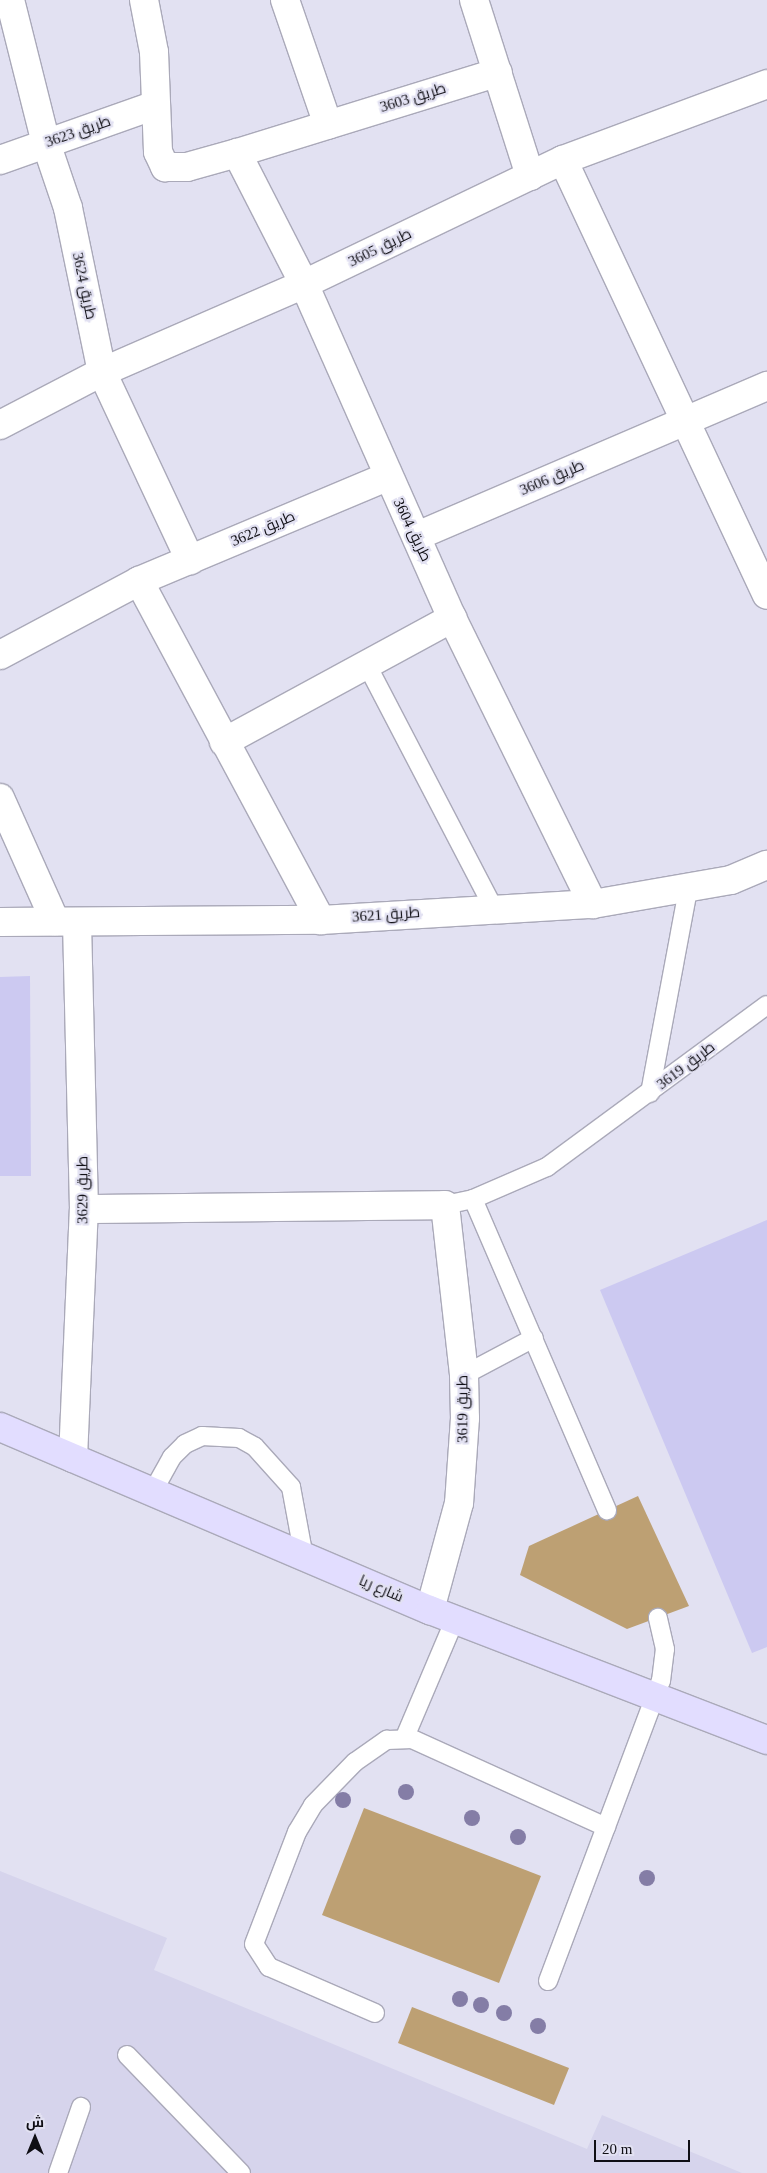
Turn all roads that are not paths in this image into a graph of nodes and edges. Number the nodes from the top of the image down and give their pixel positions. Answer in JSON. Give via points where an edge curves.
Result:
{"nodes":[{"id":1,"x":10,"y":0,"type":"edge"},
{"id":2,"x":144,"y":0,"type":"edge"},
{"id":3,"x":285,"y":0,"type":"edge"},
{"id":4,"x":474,"y":0,"type":"edge"},
{"id":5,"x":498,"y":72,"type":"junction"},
{"id":6,"x":767,"y":84,"type":"edge"},
{"id":7,"x":155,"y":105,"type":"junction"},
{"id":8,"x":328,"y":125,"type":"junction"},
{"id":9,"x":46,"y":143,"type":"junction"},
{"id":10,"x":236,"y":153,"type":"junction"},
{"id":11,"x":0,"y":160,"type":"edge"},
{"id":12,"x":563,"y":160,"type":"junction"},
{"id":13,"x":530,"y":176,"type":"junction"},
{"id":14,"x":304,"y":284,"type":"junction"},
{"id":15,"x":102,"y":372,"type":"junction"},
{"id":16,"x":767,"y":386,"type":"edge"},
{"id":17,"x":687,"y":420,"type":"junction"},
{"id":18,"x":0,"y":426,"type":"edge"},
{"id":19,"x":386,"y":477,"type":"junction"},
{"id":20,"x":417,"y":536,"type":"junction"},
{"id":21,"x":190,"y":560,"type":"junction"},
{"id":22,"x":140,"y":581,"type":"junction"},
{"id":23,"x":767,"y":596,"type":"edge"},
{"id":24,"x":452,"y":618,"type":"junction"},
{"id":25,"x":0,"y":655,"type":"edge"},
{"id":26,"x":367,"y":665,"type":"junction"},
{"id":27,"x":224,"y":742,"type":"junction"},
{"id":28,"x":0,"y":798,"type":"edge"},
{"id":29,"x":767,"y":865,"type":"edge"},
{"id":30,"x":688,"y":888,"type":"junction"},
{"id":31,"x":593,"y":904,"type":"junction"},
{"id":32,"x":494,"y":909,"type":"junction"},
{"id":33,"x":321,"y":920,"type":"junction"},
{"id":34,"x":0,"y":922,"type":"edge"},
{"id":35,"x":66,"y":922,"type":"junction"},
{"id":36,"x":767,"y":1005,"type":"edge"},
{"id":37,"x":650,"y":1093,"type":"junction"},
{"id":38,"x":473,"y":1199,"type":"junction"},
{"id":39,"x":445,"y":1205,"type":"junction"},
{"id":40,"x":84,"y":1209,"type":"junction"},
{"id":41,"x":534,"y":1338,"type":"junction"},
{"id":42,"x":464,"y":1375,"type":"junction"},
{"id":43,"x":0,"y":1427,"type":"edge"},
{"id":44,"x":73,"y":1458,"type":"junction"},
{"id":45,"x":152,"y":1493,"type":"junction"},
{"id":46,"x":607,"y":1510,"type":"dead end"},
{"id":47,"x":304,"y":1557,"type":"junction"},
{"id":48,"x":442,"y":1615,"type":"junction"},
{"id":49,"x":658,"y":1618,"type":"dead end"},
{"id":50,"x":655,"y":1696,"type":"junction"},
{"id":51,"x":405,"y":1738,"type":"junction"},
{"id":52,"x":767,"y":1740,"type":"edge"},
{"id":53,"x":606,"y":1827,"type":"junction"},
{"id":54,"x":548,"y":1981,"type":"dead end"},
{"id":55,"x":375,"y":2013,"type":"dead end"},
{"id":56,"x":127,"y":2055,"type":"dead end"},
{"id":57,"x":81,"y":2107,"type":"dead end"},
{"id":58,"x":58,"y":2173,"type":"edge"},
{"id":59,"x":241,"y":2173,"type":"edge"}],
"edges":[{"from":1,"to":9,"type":"street","name":"طريق 3624"},
{"from":2,"to":7,"type":"street","via":[[154,52]]},
{"from":3,"to":8,"type":"street"},
{"from":4,"to":5,"type":"street"},
{"from":5,"to":8,"type":"street","name":"طريق 3603"},
{"from":5,"to":13,"type":"street"},
{"from":6,"to":12,"type":"street","name":"طريق 3605"},
{"from":7,"to":9,"type":"street","name":"طريق 3623"},
{"from":7,"to":10,"type":"street","name":"طريق 3603","via":[[158,152],[165,167],[187,167]]},
{"from":8,"to":10,"type":"street","name":"طريق 3603"},
{"from":9,"to":11,"type":"street","name":"طريق 3623"},
{"from":9,"to":15,"type":"street","name":"طريق 3624","via":[[68,208]]},
{"from":10,"to":14,"type":"street","name":"طريق 3604"},
{"from":12,"to":13,"type":"street","name":"طريق 3605"},
{"from":12,"to":17,"type":"street"},
{"from":13,"to":14,"type":"street","name":"طريق 3605"},
{"from":14,"to":15,"type":"street","name":"طريق 3605"},
{"from":14,"to":19,"type":"street","name":"طريق 3604"},
{"from":15,"to":18,"type":"street","name":"طريق 3605"},
{"from":15,"to":21,"type":"street","name":"طريق 3624"},
{"from":16,"to":17,"type":"street","name":"طريق 3606"},
{"from":17,"to":20,"type":"street","name":"طريق 3606"},
{"from":17,"to":23,"type":"street"},
{"from":19,"to":20,"type":"street","name":"طريق 3604"},
{"from":19,"to":21,"type":"street","name":"طريق 3622"},
{"from":20,"to":24,"type":"street","name":"طريق 3604"},
{"from":21,"to":22,"type":"street","name":"طريق 3622"},
{"from":22,"to":25,"type":"street","name":"طريق 3622"},
{"from":22,"to":27,"type":"street"},
{"from":24,"to":26,"type":"street"},
{"from":24,"to":31,"type":"street","name":"طريق 3604"},
{"from":26,"to":27,"type":"street"},
{"from":26,"to":32,"type":"lane"},
{"from":27,"to":33,"type":"street"},
{"from":28,"to":35,"type":"street","name":"طريق 3629"},
{"from":29,"to":30,"type":"street","name":"طريق 3621","via":[[731,880]]},
{"from":30,"to":31,"type":"street","name":"طريق 3621"},
{"from":30,"to":37,"type":"lane"},
{"from":31,"to":32,"type":"street","name":"طريق 3621"},
{"from":32,"to":33,"type":"street","name":"طريق 3621"},
{"from":33,"to":35,"type":"street","name":"طريق 3621"},
{"from":34,"to":35,"type":"street","name":"طريق 3621"},
{"from":35,"to":40,"type":"street","name":"طريق 3629"},
{"from":36,"to":37,"type":"lane","name":"طريق 3619"},
{"from":37,"to":38,"type":"lane","name":"طريق 3619","via":[[547,1166]]},
{"from":38,"to":39,"type":"lane","name":"طريق 3619"},
{"from":38,"to":41,"type":"lane"},
{"from":39,"to":40,"type":"street","name":"طريق 3619"},
{"from":39,"to":42,"type":"street","name":"طريق 3619"},
{"from":40,"to":44,"type":"street","name":"طريق 3629"},
{"from":41,"to":42,"type":"lane"},
{"from":41,"to":46,"type":"lane"},
{"from":42,"to":48,"type":"street","name":"طريق 3619","via":[[459,1503]]},
{"from":43,"to":44,"type":"main road","name":"شارع ريا"},
{"from":44,"to":45,"type":"main road","name":"شارع ريا"},
{"from":45,"to":47,"type":"main road","name":"شارع ريا"},
{"from":45,"to":47,"type":"lane","via":[[172,1457],[185,1444],[221,1434],[239,1438],[255,1447],[291,1487]]},
{"from":47,"to":48,"type":"main road","name":"شارع ريا"},
{"from":48,"to":50,"type":"main road","name":"شارع ريا"},
{"from":48,"to":51,"type":"lane"},
{"from":49,"to":50,"type":"lane","via":[[665,1665]]},
{"from":50,"to":52,"type":"main road","name":"شارع ريا"},
{"from":50,"to":53,"type":"lane"},
{"from":51,"to":53,"type":"lane"},
{"from":51,"to":55,"type":"lane","via":[[387,1740],[355,1762],[313,1805],[297,1832],[255,1937],[256,1951],[269,1967]]},
{"from":53,"to":54,"type":"lane"},
{"from":56,"to":59,"type":"lane"},
{"from":57,"to":58,"type":"lane"}]}
